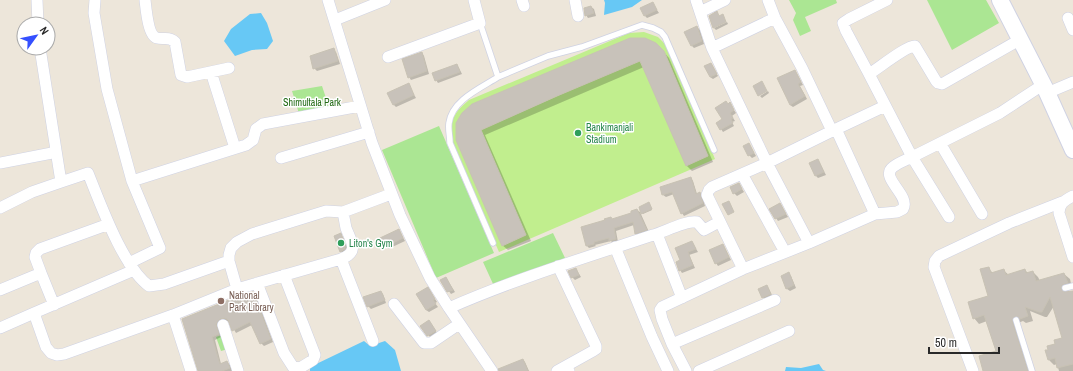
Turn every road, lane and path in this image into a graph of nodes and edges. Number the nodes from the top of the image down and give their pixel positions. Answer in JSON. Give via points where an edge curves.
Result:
{"nodes":[{"id":1,"x":37,"y":0,"type":"edge"},
{"id":2,"x":95,"y":0,"type":"edge"},
{"id":3,"x":144,"y":0,"type":"edge"},
{"id":4,"x":328,"y":0,"type":"edge"},
{"id":5,"x":385,"y":0,"type":"edge"},
{"id":6,"x":474,"y":0,"type":"edge"},
{"id":7,"x":575,"y":0,"type":"edge"},
{"id":8,"x":696,"y":0,"type":"edge"},
{"id":9,"x":726,"y":0,"type":"edge"},
{"id":10,"x":768,"y":0,"type":"edge"},
{"id":11,"x":887,"y":0,"type":"edge"},
{"id":12,"x":1000,"y":0,"type":"edge"},
{"id":13,"x":700,"y":12,"type":"junction"},
{"id":14,"x":38,"y":16,"type":"edge"},
{"id":15,"x":578,"y":16,"type":"dead end"},
{"id":16,"x":775,"y":18,"type":"junction"},
{"id":17,"x":1068,"y":18,"type":"dead end"},
{"id":18,"x":334,"y":20,"type":"junction"},
{"id":19,"x":480,"y":23,"type":"junction"},
{"id":20,"x":1073,"y":30,"type":"edge"},
{"id":21,"x":1021,"y":39,"type":"junction"},
{"id":22,"x":712,"y":48,"type":"junction"},
{"id":23,"x":41,"y":56,"type":"edge"},
{"id":24,"x":388,"y":57,"type":"dead end"},
{"id":25,"x":228,"y":68,"type":"dead end"},
{"id":26,"x":211,"y":72,"type":"junction"},
{"id":27,"x":869,"y":74,"type":"junction"},
{"id":28,"x":498,"y":77,"type":"junction"},
{"id":29,"x":1073,"y":82,"type":"edge"},
{"id":30,"x":1045,"y":89,"type":"junction"},
{"id":31,"x":360,"y":106,"type":"junction"},
{"id":32,"x":885,"y":106,"type":"junction"},
{"id":33,"x":834,"y":130,"type":"junction"},
{"id":34,"x":369,"y":132,"type":"junction"},
{"id":35,"x":940,"y":143,"type":"junction"},
{"id":36,"x":234,"y":148,"type":"junction"},
{"id":37,"x":56,"y":150,"type":"junction"},
{"id":38,"x":714,"y":150,"type":"dead end"},
{"id":39,"x":1073,"y":150,"type":"edge"},
{"id":40,"x":912,"y":156,"type":"junction"},
{"id":41,"x":282,"y":158,"type":"dead end"},
{"id":42,"x":0,"y":163,"type":"edge"},
{"id":43,"x":767,"y":163,"type":"junction"},
{"id":44,"x":742,"y":174,"type":"junction"},
{"id":45,"x":132,"y":181,"type":"junction"},
{"id":46,"x":61,"y":182,"type":"junction"},
{"id":47,"x":391,"y":194,"type":"junction"},
{"id":48,"x":1073,"y":196,"type":"edge"},
{"id":49,"x":1062,"y":202,"type":"junction"},
{"id":50,"x":0,"y":208,"type":"edge"},
{"id":51,"x":343,"y":212,"type":"junction"},
{"id":52,"x":875,"y":214,"type":"junction"},
{"id":53,"x":982,"y":214,"type":"dead end"},
{"id":54,"x":949,"y":217,"type":"dead end"},
{"id":55,"x":719,"y":222,"type":"junction"},
{"id":56,"x":109,"y":224,"type":"junction"},
{"id":57,"x":657,"y":234,"type":"junction"},
{"id":58,"x":493,"y":243,"type":"dead end"},
{"id":59,"x":809,"y":243,"type":"junction"},
{"id":60,"x":615,"y":247,"type":"junction"},
{"id":61,"x":785,"y":252,"type":"junction"},
{"id":62,"x":1073,"y":257,"type":"edge"},
{"id":63,"x":341,"y":259,"type":"junction"},
{"id":64,"x":229,"y":261,"type":"junction"},
{"id":65,"x":131,"y":266,"type":"junction"},
{"id":66,"x":558,"y":266,"type":"junction"},
{"id":67,"x":743,"y":269,"type":"junction"},
{"id":68,"x":41,"y":273,"type":"junction"},
{"id":69,"x":284,"y":275,"type":"junction"},
{"id":70,"x":257,"y":283,"type":"junction"},
{"id":71,"x":1073,"y":286,"type":"edge"},
{"id":72,"x":1065,"y":288,"type":"dead end"},
{"id":73,"x":237,"y":289,"type":"junction"},
{"id":74,"x":0,"y":290,"type":"edge"},
{"id":75,"x":682,"y":298,"type":"junction"},
{"id":76,"x":775,"y":300,"type":"dead end"},
{"id":77,"x":394,"y":304,"type":"dead end"},
{"id":78,"x":54,"y":305,"type":"junction"},
{"id":79,"x":449,"y":308,"type":"junction"},
{"id":80,"x":34,"y":313,"type":"junction"},
{"id":81,"x":173,"y":315,"type":"junction"},
{"id":82,"x":1016,"y":320,"type":"dead end"},
{"id":83,"x":459,"y":324,"type":"junction"},
{"id":84,"x":224,"y":325,"type":"dead end"},
{"id":85,"x":0,"y":328,"type":"edge"},
{"id":86,"x":789,"y":331,"type":"dead end"},
{"id":87,"x":373,"y":341,"type":"dead end"},
{"id":88,"x":672,"y":344,"type":"junction"},
{"id":89,"x":564,"y":369,"type":"edge"},
{"id":90,"x":235,"y":370,"type":"edge"},
{"id":91,"x":300,"y":370,"type":"edge"},
{"id":92,"x":191,"y":371,"type":"edge"},
{"id":93,"x":492,"y":371,"type":"edge"},
{"id":94,"x":668,"y":371,"type":"edge"},
{"id":95,"x":686,"y":371,"type":"edge"},
{"id":96,"x":699,"y":371,"type":"edge"},
{"id":97,"x":973,"y":371,"type":"edge"},
{"id":98,"x":1032,"y":371,"type":"edge"}],
"edges":[{"from":1,"to":14,"type":"street"},
{"from":2,"to":45,"type":"street","via":[[94,13],[107,89]]},
{"from":3,"to":26,"type":"street","via":[[153,36],[169,38],[175,42],[181,75],[187,77]]},
{"from":4,"to":18,"type":"street"},
{"from":5,"to":18,"type":"street"},
{"from":6,"to":19,"type":"street"},
{"from":7,"to":15,"type":"street"},
{"from":8,"to":13,"type":"street"},
{"from":9,"to":13,"type":"street"},
{"from":10,"to":16,"type":"street"},
{"from":11,"to":27,"type":"street","via":[[843,23]]},
{"from":12,"to":21,"type":"street"},
{"from":13,"to":22,"type":"street"},
{"from":16,"to":22,"type":"street"},
{"from":16,"to":33,"type":"street"},
{"from":17,"to":20,"type":"street"},
{"from":18,"to":31,"type":"street"},
{"from":19,"to":24,"type":"street"},
{"from":19,"to":28,"type":"lane"},
{"from":21,"to":27,"type":"street","via":[[942,84],[936,81],[915,46],[910,46]]},
{"from":21,"to":30,"type":"street"},
{"from":22,"to":43,"type":"street"},
{"from":23,"to":37,"type":"street"},
{"from":25,"to":26,"type":"street"},
{"from":26,"to":36,"type":"street"},
{"from":27,"to":32,"type":"street"},
{"from":28,"to":38,"type":"lane","via":[[548,56],[582,47],[642,25],[653,28],[661,32],[665,38]]},
{"from":28,"to":58,"type":"lane","via":[[463,100],[451,115],[449,124],[450,143]]},
{"from":29,"to":30,"type":"street"},
{"from":30,"to":35,"type":"street"},
{"from":30,"to":39,"type":"street"},
{"from":31,"to":34,"type":"street"},
{"from":31,"to":36,"type":"street","via":[[263,124],[256,129],[253,140]]},
{"from":32,"to":33,"type":"street"},
{"from":32,"to":40,"type":"street"},
{"from":33,"to":43,"type":"street"},
{"from":33,"to":52,"type":"street"},
{"from":34,"to":41,"type":"street"},
{"from":34,"to":47,"type":"street"},
{"from":35,"to":40,"type":"street"},
{"from":35,"to":53,"type":"street"},
{"from":36,"to":45,"type":"street"},
{"from":37,"to":42,"type":"street","via":[[52,153]]},
{"from":37,"to":46,"type":"street"},
{"from":40,"to":52,"type":"street","via":[[892,167],[890,171],[891,181],[905,202],[903,209],[898,212]]},
{"from":40,"to":54,"type":"street"},
{"from":43,"to":44,"type":"street"},
{"from":43,"to":59,"type":"street"},
{"from":44,"to":55,"type":"street","via":[[709,190],[707,195]]},
{"from":44,"to":61,"type":"street"},
{"from":45,"to":65,"type":"street","via":[[160,248]]},
{"from":46,"to":50,"type":"street","via":[[32,192]]},
{"from":46,"to":56,"type":"street","via":[[88,174]]},
{"from":47,"to":51,"type":"street"},
{"from":47,"to":79,"type":"street","via":[[430,278]]},
{"from":48,"to":49,"type":"street"},
{"from":49,"to":62,"type":"street","via":[[1059,213]]},
{"from":49,"to":97,"type":"street","via":[[1009,223],[935,260],[934,267]]},
{"from":51,"to":63,"type":"street","via":[[353,249]]},
{"from":51,"to":64,"type":"street","via":[[326,211],[252,234],[231,248]]},
{"from":52,"to":59,"type":"street"},
{"from":55,"to":57,"type":"street","via":[[704,230],[693,221]]},
{"from":55,"to":67,"type":"street"},
{"from":56,"to":65,"type":"street"},
{"from":56,"to":68,"type":"street","via":[[37,251],[35,257]]},
{"from":57,"to":60,"type":"street"},
{"from":57,"to":75,"type":"street"},
{"from":59,"to":61,"type":"street"},
{"from":60,"to":66,"type":"street"},
{"from":60,"to":94,"type":"street"},
{"from":61,"to":67,"type":"street"},
{"from":63,"to":69,"type":"street"},
{"from":63,"to":87,"type":"street"},
{"from":64,"to":65,"type":"street","via":[[156,286],[149,286],[142,281]]},
{"from":64,"to":73,"type":"street"},
{"from":65,"to":78,"type":"street"},
{"from":66,"to":79,"type":"street"},
{"from":66,"to":89,"type":"street","via":[[596,346],[596,349]]},
{"from":67,"to":75,"type":"street"},
{"from":68,"to":74,"type":"street"},
{"from":68,"to":78,"type":"street"},
{"from":69,"to":70,"type":"street"},
{"from":69,"to":91,"type":"street","via":[[315,355],[313,360]]},
{"from":70,"to":73,"type":"street"},
{"from":70,"to":91,"type":"street","via":[[284,353],[293,367]]},
{"from":71,"to":72,"type":"lane"},
{"from":73,"to":81,"type":"street"},
{"from":75,"to":88,"type":"street","via":[[660,310]]},
{"from":76,"to":88,"type":"street"},
{"from":77,"to":83,"type":"street","via":[[424,343],[430,343]]},
{"from":78,"to":80,"type":"street"},
{"from":79,"to":83,"type":"street"},
{"from":80,"to":81,"type":"street","via":[[46,347],[51,354],[57,355]]},
{"from":80,"to":85,"type":"street"},
{"from":81,"to":92,"type":"street"},
{"from":82,"to":98,"type":"lane"},
{"from":83,"to":93,"type":"street"},
{"from":84,"to":90,"type":"street"},
{"from":86,"to":96,"type":"street"},
{"from":88,"to":95,"type":"street"}]}
